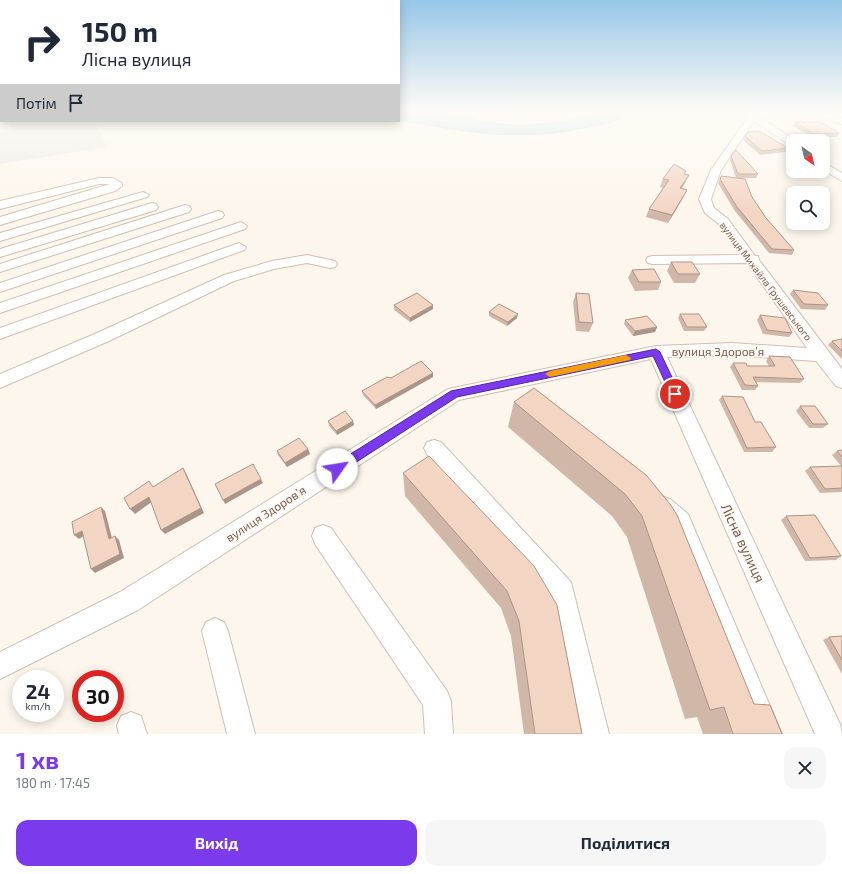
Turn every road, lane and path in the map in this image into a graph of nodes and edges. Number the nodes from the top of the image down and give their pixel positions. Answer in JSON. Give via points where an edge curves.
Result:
{"nodes":[{"id":1,"x":730,"y":146,"type":"edge"},
{"id":2,"x":830,"y":170,"type":"edge"},
{"id":3,"x":842,"y":178,"type":"edge"},
{"id":4,"x":143,"y":195,"type":"dead end"},
{"id":5,"x":0,"y":205,"type":"edge"},
{"id":6,"x":152,"y":206,"type":"dead end"},
{"id":7,"x":185,"y":209,"type":"dead end"},
{"id":8,"x":218,"y":215,"type":"dead end"},
{"id":9,"x":0,"y":221,"type":"edge"},
{"id":10,"x":241,"y":226,"type":"dead end"},
{"id":11,"x":0,"y":237,"type":"edge"},
{"id":12,"x":239,"y":247,"type":"dead end"},
{"id":13,"x":0,"y":253,"type":"edge"},
{"id":14,"x":753,"y":259,"type":"junction"},
{"id":15,"x":653,"y":260,"type":"dead end"},
{"id":16,"x":330,"y":264,"type":"dead end"},
{"id":17,"x":0,"y":268,"type":"edge"},
{"id":18,"x":0,"y":288,"type":"edge"},
{"id":19,"x":0,"y":308,"type":"edge"},
{"id":20,"x":0,"y":334,"type":"edge"},
{"id":21,"x":656,"y":352,"type":"junction"},
{"id":22,"x":821,"y":355,"type":"junction"},
{"id":23,"x":842,"y":381,"type":"edge"},
{"id":24,"x":0,"y":382,"type":"edge"},
{"id":25,"x":434,"y":448,"type":"dead end"},
{"id":26,"x":644,"y":490,"type":"edge"},
{"id":27,"x":323,"y":536,"type":"dead end"},
{"id":28,"x":215,"y":631,"type":"dead end"},
{"id":29,"x":0,"y":666,"type":"edge"},
{"id":30,"x":241,"y":734,"type":"edge"},
{"id":31,"x":439,"y":734,"type":"edge"},
{"id":32,"x":595,"y":734,"type":"edge"},
{"id":33,"x":768,"y":734,"type":"edge"},
{"id":34,"x":830,"y":734,"type":"edge"}],
"edges":[{"from":1,"to":14,"type":"street","name":"вулиця Михайла Грушевського","via":[[716,170],[705,199],[710,210],[724,222]]},
{"from":2,"to":3,"type":"street"},
{"from":4,"to":11,"type":"street"},
{"from":5,"to":9,"type":"street","via":[[90,182],[116,183],[111,190]]},
{"from":6,"to":13,"type":"street"},
{"from":7,"to":17,"type":"street"},
{"from":8,"to":18,"type":"street"},
{"from":10,"to":19,"type":"street"},
{"from":12,"to":20,"type":"street"},
{"from":14,"to":15,"type":"street"},
{"from":14,"to":22,"type":"street","name":"вулиця Михайла Грушевського"},
{"from":16,"to":24,"type":"street","via":[[307,259],[272,265],[229,278]]},
{"from":21,"to":22,"type":"street","name":"вулиця Здоровʼя","via":[[732,349]]},
{"from":21,"to":29,"type":"street","name":"вулиця Здоровʼя","via":[[454,394],[129,601]]},
{"from":21,"to":34,"type":"street","name":"Лісна вулиця"},
{"from":22,"to":23,"type":"street","name":"вулиця Михайла Грушевського"},
{"from":25,"to":32,"type":"street","via":[[562,591]]},
{"from":26,"to":33,"type":"street","via":[[680,521]]},
{"from":27,"to":31,"type":"street","via":[[438,701]]},
{"from":28,"to":30,"type":"street"}]}
